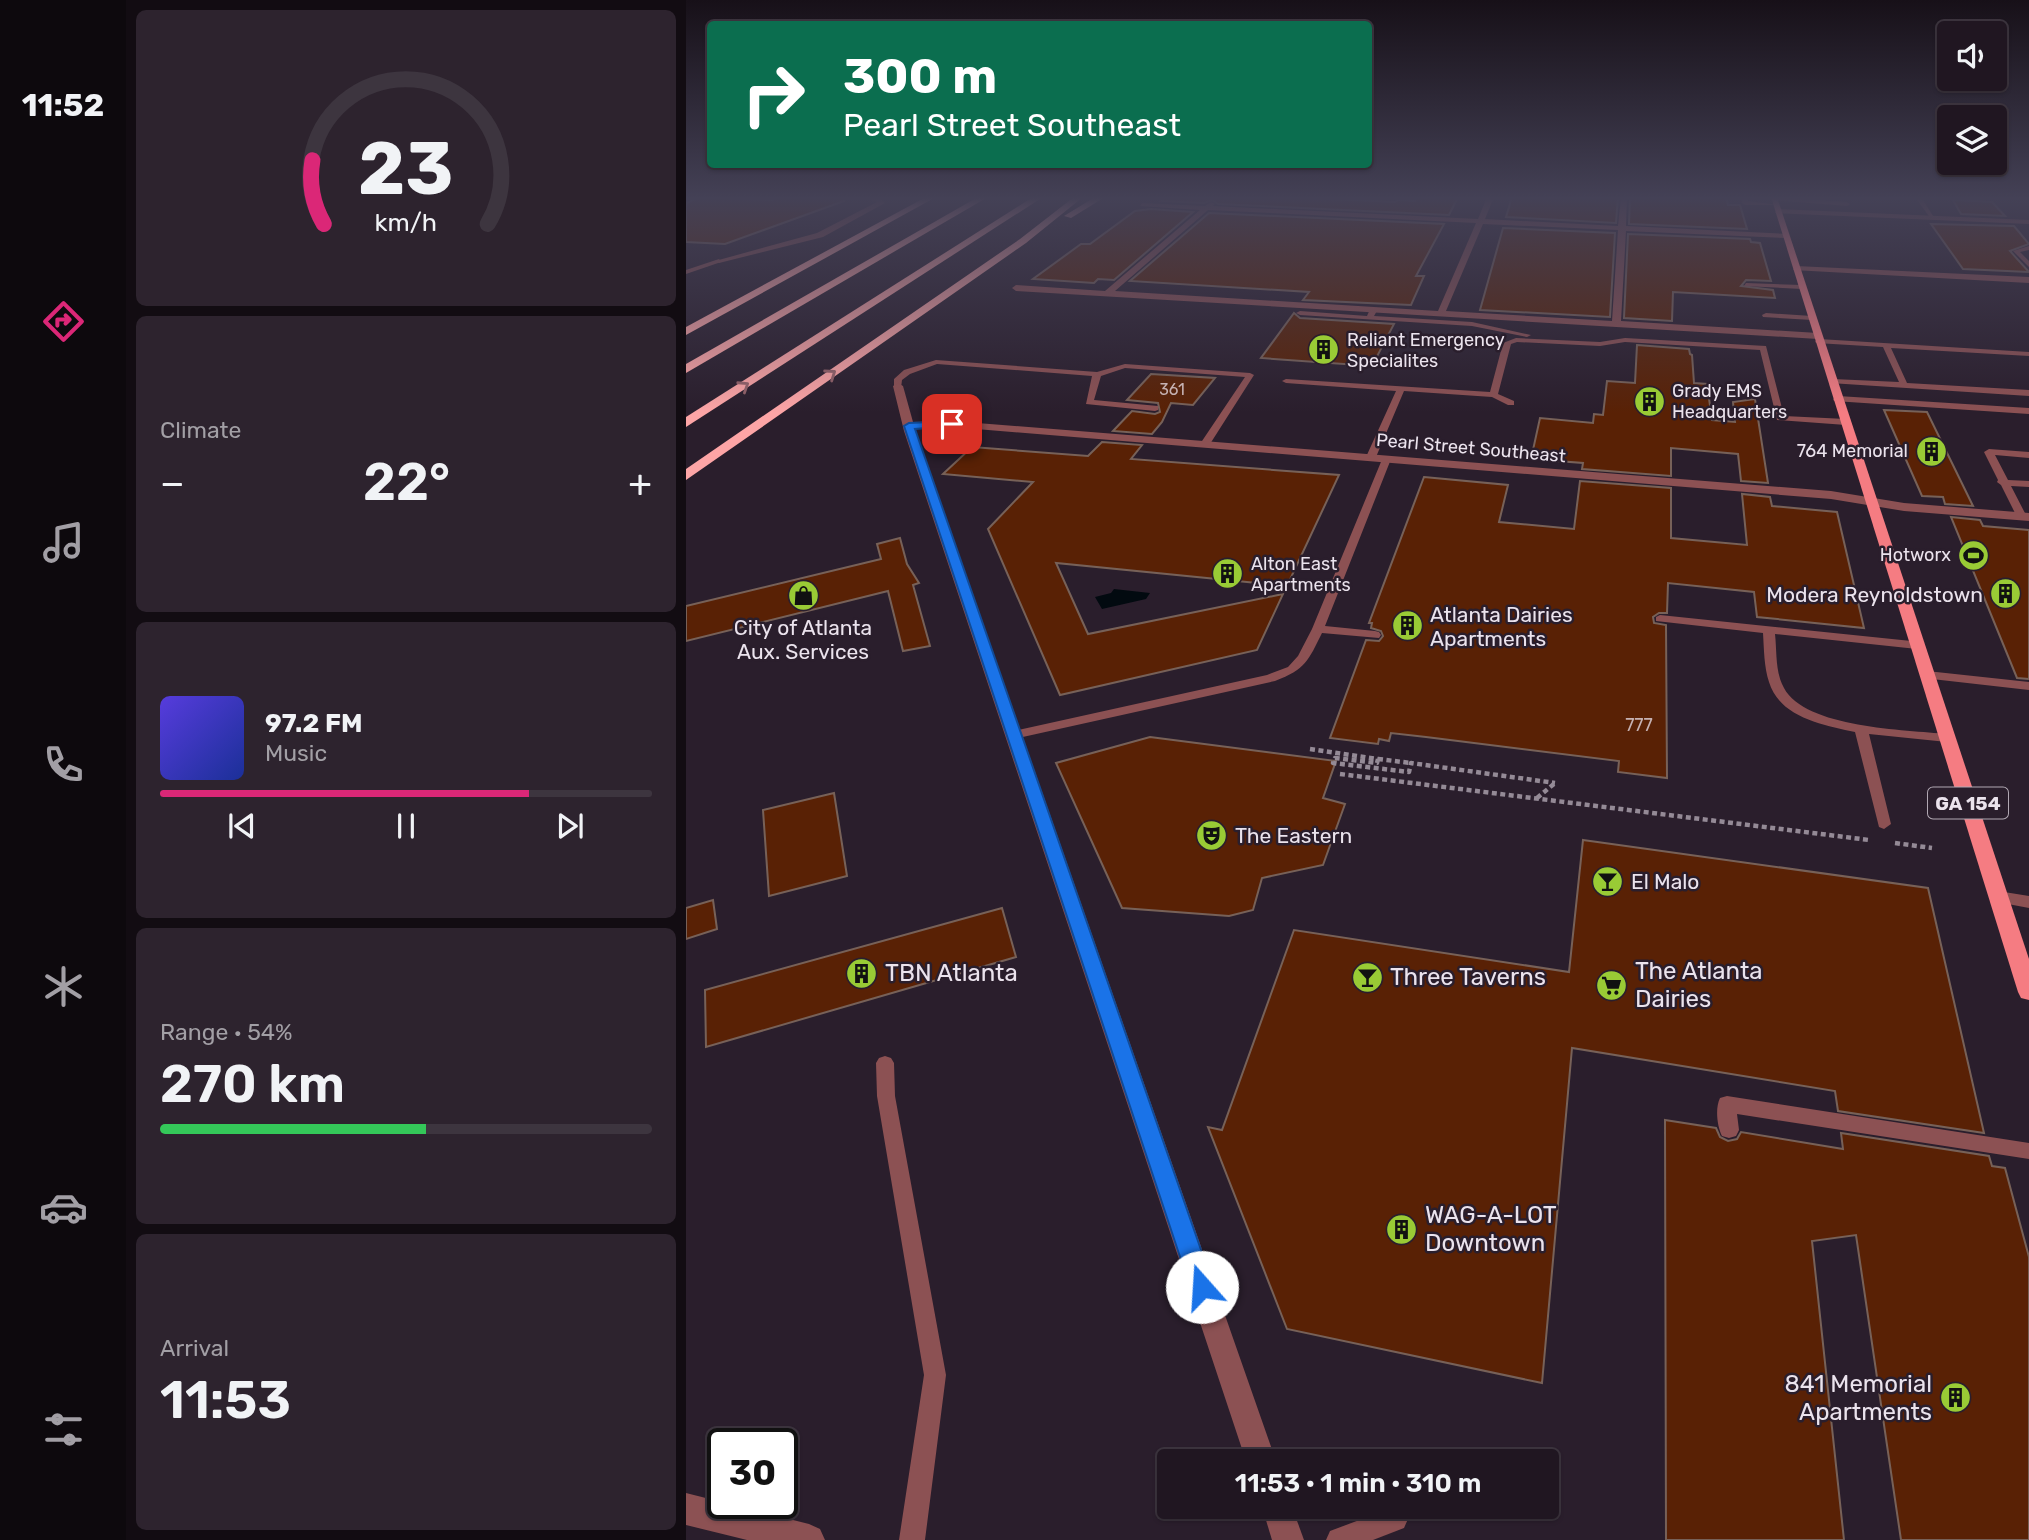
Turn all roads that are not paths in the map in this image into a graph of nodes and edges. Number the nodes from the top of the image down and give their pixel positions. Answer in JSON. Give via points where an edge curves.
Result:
{"nodes":[{"id":1,"x":1796,"y":268,"type":"edge"},
{"id":2,"x":802,"y":269,"type":"edge"},
{"id":3,"x":859,"y":269,"type":"edge"},
{"id":4,"x":927,"y":269,"type":"edge"},
{"id":5,"x":983,"y":269,"type":"edge"},
{"id":6,"x":1136,"y":269,"type":"edge"},
{"id":7,"x":1460,"y":269,"type":"edge"},
{"id":8,"x":1619,"y":269,"type":"edge"},
{"id":9,"x":1813,"y":269,"type":"edge"},
{"id":10,"x":2029,"y":280,"type":"edge"},
{"id":11,"x":1746,"y":285,"type":"dead end"},
{"id":12,"x":1016,"y":288,"type":"dead end"},
{"id":13,"x":1802,"y":288,"type":"junction"},
{"id":14,"x":1108,"y":293,"type":"junction"},
{"id":15,"x":1300,"y":313,"type":"dead end"},
{"id":16,"x":1441,"y":313,"type":"junction"},
{"id":17,"x":1371,"y":314,"type":"junction"},
{"id":18,"x":1766,"y":315,"type":"dead end"},
{"id":19,"x":1812,"y":318,"type":"junction"},
{"id":20,"x":1616,"y":324,"type":"junction"},
{"id":21,"x":686,"y":332,"type":"edge"},
{"id":22,"x":1819,"y":339,"type":"junction"},
{"id":23,"x":1542,"y":341,"type":"junction"},
{"id":24,"x":1886,"y":345,"type":"junction"},
{"id":25,"x":2029,"y":354,"type":"edge"},
{"id":26,"x":686,"y":369,"type":"edge"},
{"id":27,"x":1097,"y":374,"type":"junction"},
{"id":28,"x":1286,"y":381,"type":"dead end"},
{"id":29,"x":1833,"y":381,"type":"junction"},
{"id":30,"x":1904,"y":385,"type":"junction"},
{"id":31,"x":898,"y":386,"type":"joint"},
{"id":32,"x":1401,"y":389,"type":"junction"},
{"id":33,"x":2029,"y":393,"type":"edge"},
{"id":34,"x":1494,"y":395,"type":"junction"},
{"id":35,"x":1838,"y":399,"type":"junction"},
{"id":36,"x":1511,"y":403,"type":"dead end"},
{"id":37,"x":1155,"y":408,"type":"dead end"},
{"id":38,"x":2029,"y":411,"type":"edge"},
{"id":39,"x":1846,"y":422,"type":"junction"},
{"id":40,"x":686,"y":423,"type":"edge"},
{"id":41,"x":909,"y":426,"type":"junction"},
{"id":42,"x":1205,"y":444,"type":"junction"},
{"id":43,"x":2029,"y":455,"type":"edge"},
{"id":44,"x":1371,"y":457,"type":"junction"},
{"id":45,"x":1386,"y":458,"type":"junction"},
{"id":46,"x":689,"y":474,"type":"edge"},
{"id":47,"x":2002,"y":482,"type":"junction"},
{"id":48,"x":2029,"y":484,"type":"edge"},
{"id":49,"x":1871,"y":502,"type":"junction"},
{"id":50,"x":2025,"y":517,"type":"edge"},
{"id":51,"x":1660,"y":619,"type":"dead end"},
{"id":52,"x":1318,"y":629,"type":"junction"},
{"id":53,"x":1769,"y":630,"type":"junction"},
{"id":54,"x":1375,"y":635,"type":"dead end"},
{"id":55,"x":1917,"y":645,"type":"junction"},
{"id":56,"x":1927,"y":675,"type":"junction"},
{"id":57,"x":2029,"y":686,"type":"edge"},
{"id":58,"x":1861,"y":728,"type":"junction"},
{"id":59,"x":1014,"y":735,"type":"junction"},
{"id":60,"x":1947,"y":738,"type":"junction"},
{"id":61,"x":1884,"y":824,"type":"dead end"},
{"id":62,"x":1998,"y":897,"type":"junction"},
{"id":63,"x":2029,"y":902,"type":"edge"},
{"id":64,"x":2029,"y":992,"type":"edge"},
{"id":65,"x":886,"y":1063,"type":"dead end"},
{"id":66,"x":1729,"y":1130,"type":"dead end"},
{"id":67,"x":2029,"y":1151,"type":"edge"},
{"id":68,"x":1257,"y":1449,"type":"edge"},
{"id":69,"x":686,"y":1509,"type":"edge"},
{"id":70,"x":1281,"y":1519,"type":"edge"},
{"id":71,"x":1395,"y":1519,"type":"dead end"},
{"id":72,"x":809,"y":1540,"type":"edge"},
{"id":73,"x":912,"y":1540,"type":"edge"},
{"id":74,"x":1288,"y":1540,"type":"edge"},
{"id":75,"x":1339,"y":1540,"type":"edge"}],
"edges":[{"from":1,"to":13,"type":"main road","number":"GA 154"},
{"from":2,"to":21,"type":"highway"},
{"from":3,"to":26,"type":"highway"},
{"from":40,"to":4,"type":"highway","one_way":true},
{"from":46,"to":5,"type":"highway","one_way":true},
{"from":6,"to":14,"type":"street"},
{"from":7,"to":16,"type":"street"},
{"from":8,"to":20,"type":"street"},
{"from":9,"to":10,"type":"street"},
{"from":11,"to":13,"type":"lane"},
{"from":12,"to":14,"type":"street"},
{"from":13,"to":19,"type":"main road","number":"GA 154"},
{"from":14,"to":17,"type":"street"},
{"from":15,"to":17,"type":"lane"},
{"from":16,"to":17,"type":"street"},
{"from":16,"to":20,"type":"street"},
{"from":17,"to":23,"type":"lane","via":[[1472,324]]},
{"from":18,"to":19,"type":"lane"},
{"from":19,"to":22,"type":"main road","number":"GA 154"},
{"from":20,"to":22,"type":"street"},
{"from":22,"to":24,"type":"lane"},
{"from":22,"to":29,"type":"main road","number":"GA 154"},
{"from":23,"to":34,"type":"lane","via":[[1507,343]]},
{"from":23,"to":39,"type":"lane","via":[[1600,344],[1625,340],[1763,348],[1780,418]]},
{"from":24,"to":25,"type":"lane"},
{"from":24,"to":30,"type":"lane"},
{"from":27,"to":31,"type":"lane","via":[[936,362],[907,372],[898,379]]},
{"from":27,"to":37,"type":"lane","via":[[1089,402]]},
{"from":27,"to":42,"type":"lane","via":[[1128,363],[1250,375]]},
{"from":28,"to":32,"type":"lane"},
{"from":29,"to":30,"type":"lane"},
{"from":29,"to":35,"type":"main road","number":"GA 154"},
{"from":30,"to":33,"type":"lane"},
{"from":31,"to":41,"type":"street"},
{"from":32,"to":34,"type":"lane"},
{"from":32,"to":44,"type":"lane"},
{"from":34,"to":36,"type":"lane"},
{"from":35,"to":38,"type":"street"},
{"from":35,"to":39,"type":"main road","number":"GA 154"},
{"from":39,"to":49,"type":"main road","number":"GA 154"},
{"from":41,"to":42,"type":"street","name":"Pearl Street Southeast","via":[[952,424]]},
{"from":41,"to":59,"type":"street"},
{"from":42,"to":44,"type":"street","name":"Pearl Street Southeast"},
{"from":43,"to":47,"type":"lane","via":[[1989,452]]},
{"from":44,"to":45,"type":"street","name":"Pearl Street Southeast"},
{"from":45,"to":49,"type":"street","name":"Pearl Street Southeast"},
{"from":45,"to":52,"type":"lane"},
{"from":47,"to":48,"type":"lane"},
{"from":47,"to":50,"type":"lane"},
{"from":49,"to":50,"type":"street","name":"Pearl Street Southeast"},
{"from":49,"to":55,"type":"main road","number":"GA 154"},
{"from":51,"to":53,"type":"lane"},
{"from":52,"to":54,"type":"lane"},
{"from":52,"to":59,"type":"lane","via":[[1292,670],[1271,678]]},
{"from":53,"to":55,"type":"lane"},
{"from":53,"to":58,"type":"lane","via":[[1778,691],[1790,708]]},
{"from":55,"to":56,"type":"main road","number":"GA 154"},
{"from":56,"to":57,"type":"lane"},
{"from":56,"to":60,"type":"main road","number":"GA 154"},
{"from":58,"to":60,"type":"lane"},
{"from":58,"to":61,"type":"lane"},
{"from":59,"to":68,"type":"street"},
{"from":60,"to":62,"type":"main road","number":"GA 154"},
{"from":62,"to":63,"type":"lane"},
{"from":62,"to":64,"type":"main road","number":"GA 154"},
{"from":65,"to":73,"type":"lane","via":[[886,1096],[935,1375]]},
{"from":66,"to":67,"type":"lane","via":[[1727,1104]]},
{"from":69,"to":72,"type":"street"},
{"from":70,"to":74,"type":"street"},
{"from":71,"to":75,"type":"lane"}]}
